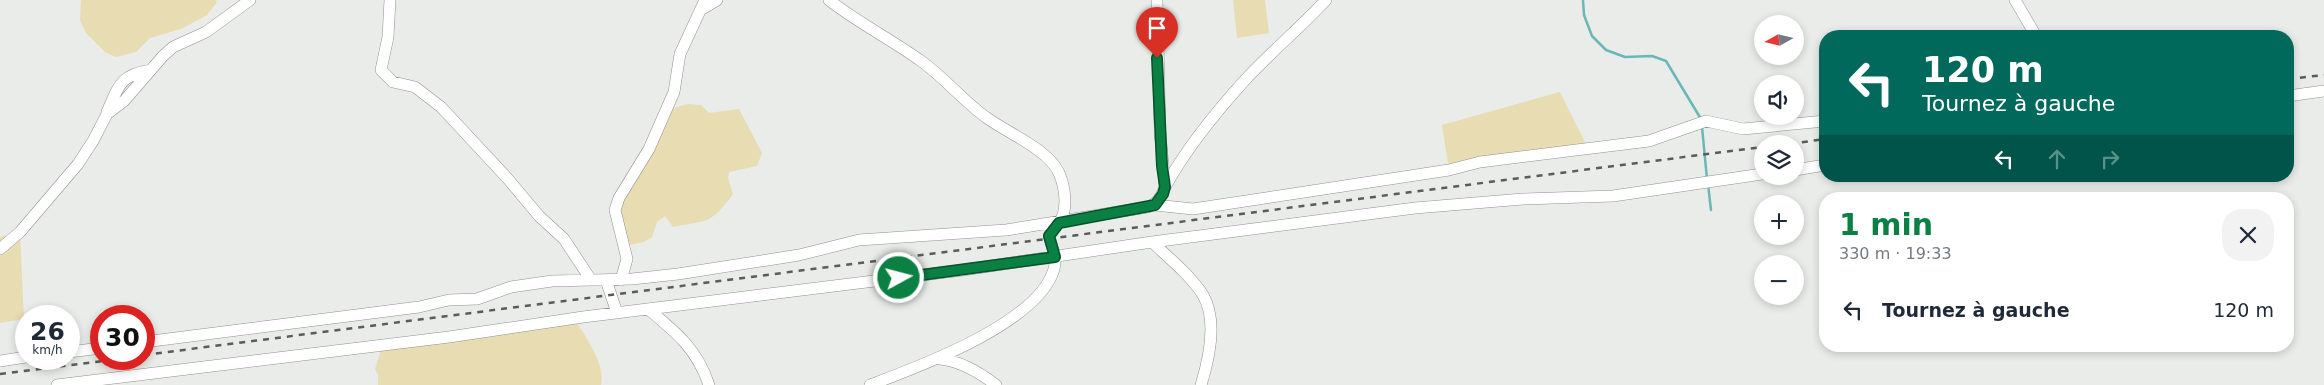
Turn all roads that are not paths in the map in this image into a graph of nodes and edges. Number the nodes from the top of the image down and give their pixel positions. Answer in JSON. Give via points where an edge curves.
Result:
{"nodes":[{"id":1,"x":250,"y":0,"type":"edge"},
{"id":2,"x":390,"y":0,"type":"edge"},
{"id":3,"x":716,"y":0,"type":"edge"},
{"id":4,"x":829,"y":0,"type":"edge"},
{"id":5,"x":1157,"y":0,"type":"edge"},
{"id":6,"x":1326,"y":0,"type":"edge"},
{"id":7,"x":2015,"y":0,"type":"edge"},
{"id":8,"x":703,"y":4,"type":"edge"},
{"id":9,"x":2032,"y":30,"type":"edge"},
{"id":10,"x":2324,"y":91,"type":"edge"},
{"id":11,"x":2294,"y":95,"type":"edge"},
{"id":12,"x":1819,"y":122,"type":"edge"},
{"id":13,"x":1819,"y":166,"type":"edge"},
{"id":14,"x":1804,"y":168,"type":"edge"},
{"id":15,"x":1754,"y":175,"type":"edge"},
{"id":16,"x":1165,"y":187,"type":"junction"},
{"id":17,"x":1155,"y":205,"type":"junction"},
{"id":18,"x":1059,"y":223,"type":"junction"},
{"id":19,"x":1152,"y":242,"type":"junction"},
{"id":20,"x":0,"y":249,"type":"edge"},
{"id":21,"x":1055,"y":257,"type":"junction"},
{"id":22,"x":591,"y":280,"type":"junction"},
{"id":23,"x":606,"y":280,"type":"junction"},
{"id":24,"x":620,"y":280,"type":"junction"},
{"id":25,"x":648,"y":309,"type":"junction"},
{"id":26,"x":616,"y":313,"type":"junction"},
{"id":27,"x":155,"y":341,"type":"edge"},
{"id":28,"x":15,"y":358,"type":"edge"},
{"id":29,"x":940,"y":359,"type":"junction"},
{"id":30,"x":0,"y":360,"type":"edge"},
{"id":31,"x":57,"y":385,"type":"edge"},
{"id":32,"x":709,"y":385,"type":"edge"},
{"id":33,"x":870,"y":385,"type":"edge"},
{"id":34,"x":996,"y":385,"type":"edge"},
{"id":35,"x":1201,"y":385,"type":"edge"}],
"edges":[{"from":1,"to":20,"type":"street","via":[[206,32],[173,47],[124,101],[106,114],[78,164],[20,232]]},
{"from":2,"to":22,"type":"street","via":[[388,38],[381,70],[386,77],[415,87],[441,107],[539,216],[564,239]]},
{"from":3,"to":8,"type":"street"},
{"from":4,"to":18,"type":"street","via":[[919,60],[966,103],[1046,157],[1058,171],[1064,189],[1064,209]]},
{"from":5,"to":16,"type":"street","via":[[1160,132]]},
{"from":6,"to":16,"type":"street","via":[[1244,81],[1209,121]]},
{"from":7,"to":9,"type":"street"},
{"from":8,"to":24,"type":"street","via":[[680,54],[674,92],[649,149],[615,210],[626,258]]},
{"from":10,"to":11,"type":"street"},
{"from":12,"to":17,"type":"street","via":[[1743,129],[1706,121],[1649,141],[1480,162],[1441,172],[1194,209]]},
{"from":13,"to":14,"type":"street"},
{"from":15,"to":19,"type":"street","via":[[1613,196],[1415,208]]},
{"from":16,"to":17,"type":"street"},
{"from":17,"to":18,"type":"street"},
{"from":18,"to":21,"type":"street","via":[[1049,236]]},
{"from":18,"to":24,"type":"street","via":[[943,236],[859,240],[799,255]]},
{"from":19,"to":21,"type":"street"},
{"from":19,"to":35,"type":"street","via":[[1192,280],[1210,314],[1207,366]]},
{"from":21,"to":25,"type":"street"},
{"from":21,"to":29,"type":"street","via":[[1054,271],[1035,299],[1012,318]]},
{"from":22,"to":23,"type":"street"},
{"from":22,"to":27,"type":"street","via":[[552,281],[511,287],[477,299],[449,300],[419,307]]},
{"from":23,"to":24,"type":"street"},
{"from":23,"to":26,"type":"street"},
{"from":25,"to":26,"type":"street"},
{"from":25,"to":32,"type":"street","via":[[686,341],[704,369]]},
{"from":26,"to":31,"type":"street"},
{"from":28,"to":30,"type":"street"},
{"from":29,"to":33,"type":"street"},
{"from":29,"to":34,"type":"street","via":[[954,360]]}]}
